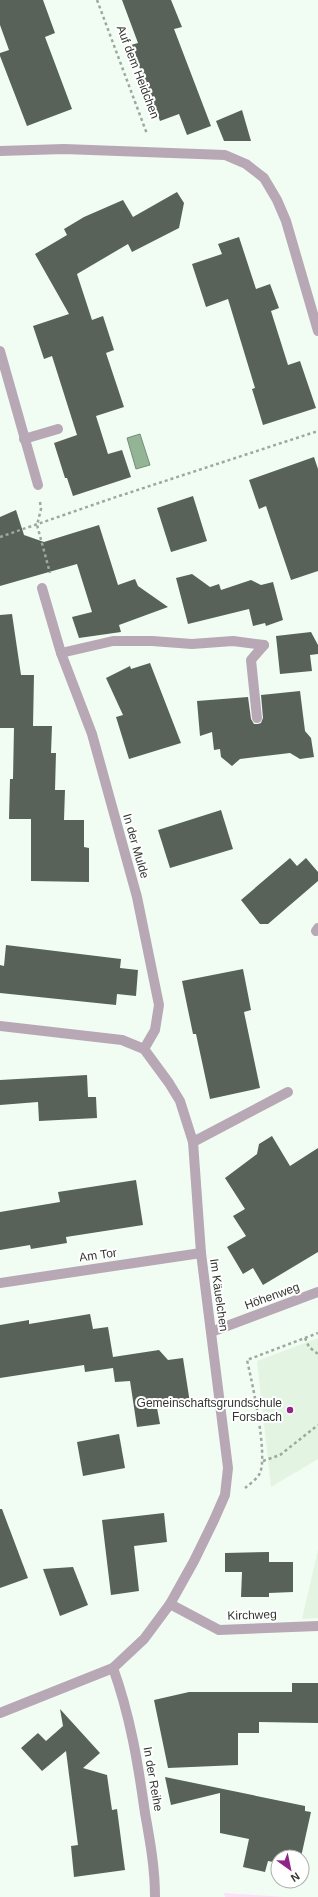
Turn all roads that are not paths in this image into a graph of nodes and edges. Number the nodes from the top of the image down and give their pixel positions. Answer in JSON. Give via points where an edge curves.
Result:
{"nodes":[{"id":1,"x":0,"y":150,"type":"edge"},
{"id":2,"x":318,"y":331,"type":"edge"},
{"id":3,"x":0,"y":351,"type":"edge"},
{"id":4,"x":58,"y":429,"type":"dead end"},
{"id":5,"x":24,"y":439,"type":"junction"},
{"id":6,"x":38,"y":485,"type":"road end"},
{"id":7,"x":42,"y":588,"type":"road end"},
{"id":8,"x":61,"y":653,"type":"junction"},
{"id":9,"x":257,"y":718,"type":"dead end"},
{"id":10,"x":0,"y":1026,"type":"edge"},
{"id":11,"x":144,"y":1049,"type":"junction"},
{"id":12,"x":288,"y":1092,"type":"dead end"},
{"id":13,"x":193,"y":1142,"type":"junction"},
{"id":14,"x":201,"y":1253,"type":"junction"},
{"id":15,"x":0,"y":1282,"type":"edge"},
{"id":16,"x":318,"y":1292,"type":"edge"},
{"id":17,"x":211,"y":1332,"type":"junction"},
{"id":18,"x":170,"y":1604,"type":"junction"},
{"id":19,"x":318,"y":1626,"type":"edge"},
{"id":20,"x":113,"y":1668,"type":"junction"},
{"id":21,"x":0,"y":1713,"type":"edge"},
{"id":22,"x":155,"y":1897,"type":"edge"}],
"edges":[{"from":1,"to":2,"type":"street","via":[[64,149],[225,156],[246,164],[264,178],[277,200],[286,221]]},
{"from":3,"to":5,"type":"street"},
{"from":4,"to":5,"type":"street"},
{"from":5,"to":6,"type":"street"},
{"from":7,"to":8,"type":"street","name":"In der Mulde"},
{"from":8,"to":9,"type":"street","via":[[113,641],[192,644],[233,641],[264,645],[251,660]]},
{"from":8,"to":11,"type":"street","name":"In der Mulde","via":[[92,734],[137,897],[159,1005],[155,1030]]},
{"from":10,"to":11,"type":"street","via":[[122,1040]]},
{"from":11,"to":13,"type":"street","name":"Im Käuelchen","via":[[180,1101]]},
{"from":12,"to":13,"type":"street"},
{"from":13,"to":14,"type":"street","name":"Im Käuelchen"},
{"from":14,"to":15,"type":"street","name":"Am Tor"},
{"from":14,"to":17,"type":"street","name":"Im Käuelchen"},
{"from":16,"to":17,"type":"street","name":"Höhenweg"},
{"from":17,"to":18,"type":"street","name":"Im Käuelchen","via":[[228,1468],[225,1495],[194,1561]]},
{"from":18,"to":19,"type":"street","name":"Kirchweg","via":[[219,1630]]},
{"from":18,"to":20,"type":"street","name":"Im Käuelchen","via":[[144,1639]]},
{"from":20,"to":21,"type":"street"},
{"from":20,"to":22,"type":"street","name":"In der Reihe","via":[[125,1701],[139,1771],[155,1875]]}]}
